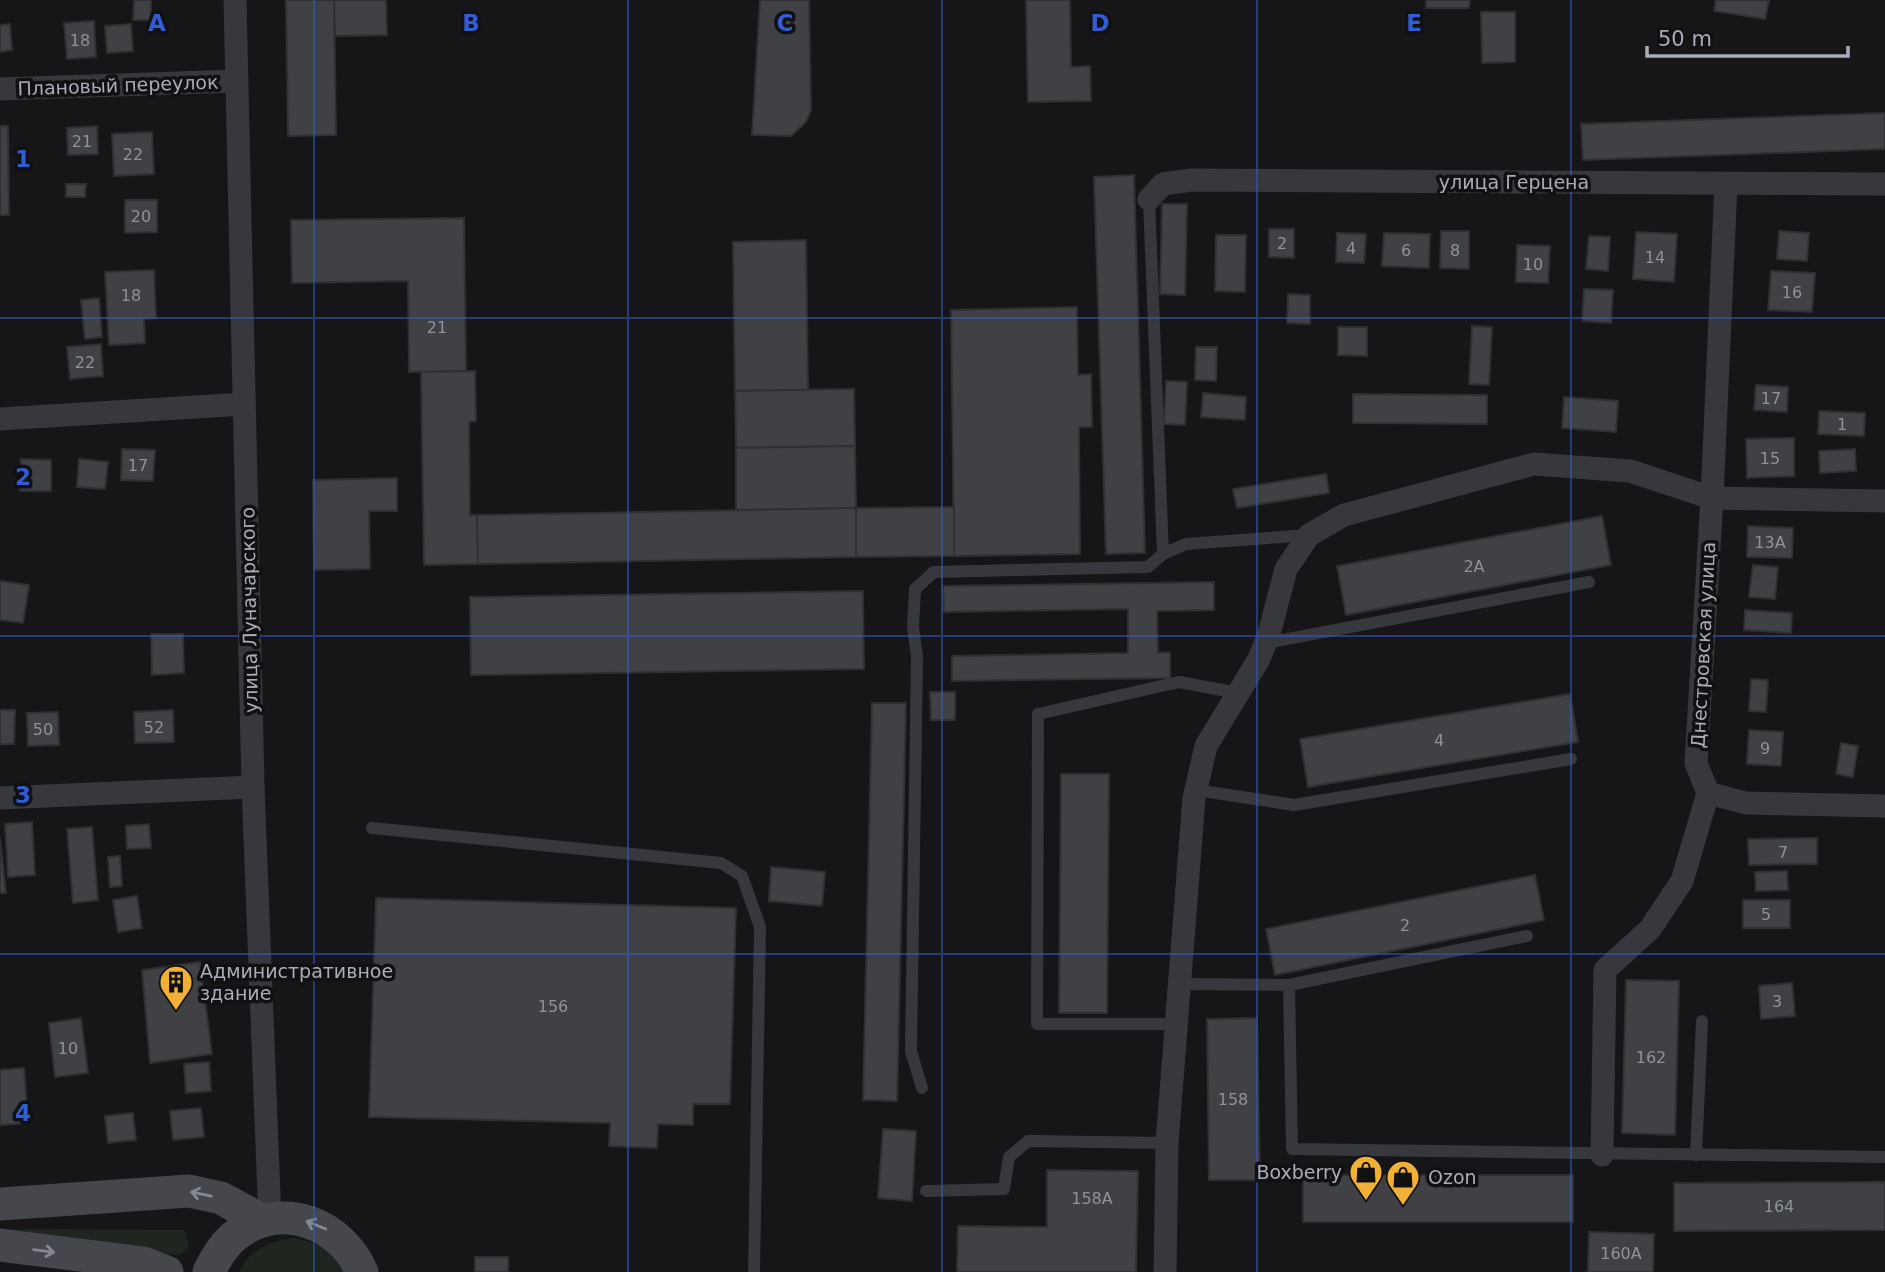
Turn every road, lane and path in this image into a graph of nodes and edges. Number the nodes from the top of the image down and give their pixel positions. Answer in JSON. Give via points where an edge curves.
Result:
{"nodes":[{"id":1,"x":235,"y":0,"type":"edge"},
{"id":2,"x":237,"y":81,"type":"junction"},
{"id":3,"x":0,"y":89,"type":"edge"},
{"id":4,"x":1726,"y":184,"type":"junction"},
{"id":5,"x":1885,"y":184,"type":"edge"},
{"id":6,"x":1149,"y":199,"type":"joint"},
{"id":7,"x":244,"y":404,"type":"junction"},
{"id":8,"x":0,"y":419,"type":"edge"},
{"id":9,"x":1712,"y":498,"type":"junction"},
{"id":10,"x":1885,"y":501,"type":"edge"},
{"id":11,"x":1309,"y":535,"type":"junction"},
{"id":12,"x":1163,"y":554,"type":"junction"},
{"id":13,"x":1589,"y":582,"type":"dead end"},
{"id":14,"x":1266,"y":643,"type":"junction"},
{"id":15,"x":1238,"y":693,"type":"junction"},
{"id":16,"x":1571,"y":759,"type":"dead end"},
{"id":17,"x":253,"y":787,"type":"junction"},
{"id":18,"x":1196,"y":790,"type":"junction"},
{"id":19,"x":1708,"y":793,"type":"junction"},
{"id":20,"x":0,"y":798,"type":"edge"},
{"id":21,"x":1885,"y":806,"type":"edge"},
{"id":22,"x":372,"y":828,"type":"dead end"},
{"id":23,"x":1527,"y":936,"type":"dead end"},
{"id":24,"x":1179,"y":984,"type":"junction"},
{"id":25,"x":1289,"y":985,"type":"junction"},
{"id":26,"x":1702,"y":1021,"type":"dead end"},
{"id":27,"x":1176,"y":1024,"type":"junction"},
{"id":28,"x":922,"y":1088,"type":"dead end"},
{"id":29,"x":1167,"y":1143,"type":"junction"},
{"id":30,"x":1602,"y":1154,"type":"junction"},
{"id":31,"x":1696,"y":1155,"type":"junction"},
{"id":32,"x":1885,"y":1157,"type":"edge"},
{"id":33,"x":926,"y":1191,"type":"dead end"},
{"id":34,"x":0,"y":1204,"type":"edge"},
{"id":35,"x":266,"y":1221,"type":"junction"},
{"id":36,"x":0,"y":1245,"type":"edge"},
{"id":37,"x":356,"y":1261,"type":"edge"},
{"id":38,"x":167,"y":1272,"type":"edge"},
{"id":39,"x":209,"y":1272,"type":"edge"},
{"id":40,"x":377,"y":1272,"type":"edge"},
{"id":41,"x":754,"y":1272,"type":"edge"},
{"id":42,"x":1165,"y":1272,"type":"edge"}],
"edges":[{"from":1,"to":2,"type":"street","name":"улица Луначарского"},
{"from":2,"to":3,"type":"street","name":"Плановый переулок"},
{"from":2,"to":7,"type":"street","name":"улица Луначарского"},
{"from":4,"to":5,"type":"street","name":"улица Герцена"},
{"from":4,"to":6,"type":"street","name":"улица Герцена","via":[[1191,180],[1163,184]]},
{"from":4,"to":9,"type":"street","name":"Днестровская улица"},
{"from":6,"to":12,"type":"lane"},
{"from":7,"to":8,"type":"street"},
{"from":7,"to":17,"type":"street","name":"улица Луначарского"},
{"from":9,"to":10,"type":"street"},
{"from":9,"to":11,"type":"street","via":[[1630,471],[1534,464],[1344,515]]},
{"from":9,"to":19,"type":"street","name":"Днестровская улица","via":[[1696,763]]},
{"from":11,"to":12,"type":"lane","via":[[1186,544]]},
{"from":11,"to":14,"type":"street","via":[[1286,569]]},
{"from":12,"to":28,"type":"lane","via":[[1148,567],[934,572],[915,589],[911,1051]]},
{"from":13,"to":14,"type":"lane"},
{"from":14,"to":15,"type":"street"},
{"from":15,"to":18,"type":"street","via":[[1206,746]]},
{"from":15,"to":27,"type":"lane","via":[[1178,682],[1038,714],[1037,1024]]},
{"from":16,"to":18,"type":"lane","via":[[1294,805]]},
{"from":17,"to":20,"type":"street"},
{"from":17,"to":35,"type":"street","name":"улица Луначарского"},
{"from":18,"to":24,"type":"street"},
{"from":19,"to":21,"type":"street","via":[[1745,803]]},
{"from":19,"to":30,"type":"street","via":[[1682,881],[1650,929],[1605,970]]},
{"from":22,"to":41,"type":"lane","via":[[721,863],[742,876],[760,927]]},
{"from":23,"to":25,"type":"lane"},
{"from":24,"to":25,"type":"lane"},
{"from":24,"to":27,"type":"street"},
{"from":25,"to":30,"type":"lane","via":[[1292,1149]]},
{"from":26,"to":31,"type":"lane"},
{"from":27,"to":29,"type":"street"},
{"from":29,"to":33,"type":"lane","via":[[1028,1141],[1009,1157],[1004,1189]]},
{"from":29,"to":42,"type":"street"},
{"from":30,"to":31,"type":"lane"},
{"from":31,"to":32,"type":"lane"},
{"from":35,"to":34,"type":"street","one_way":true,"via":[[221,1198],[189,1191]]},
{"from":37,"to":35,"type":"street","one_way":true,"via":[[333,1233],[313,1222]]},
{"from":35,"to":39,"type":"street","via":[[238,1233],[219,1252]]},
{"from":36,"to":38,"type":"street","one_way":true,"via":[[145,1263]]},
{"from":37,"to":40,"type":"street"}]}
